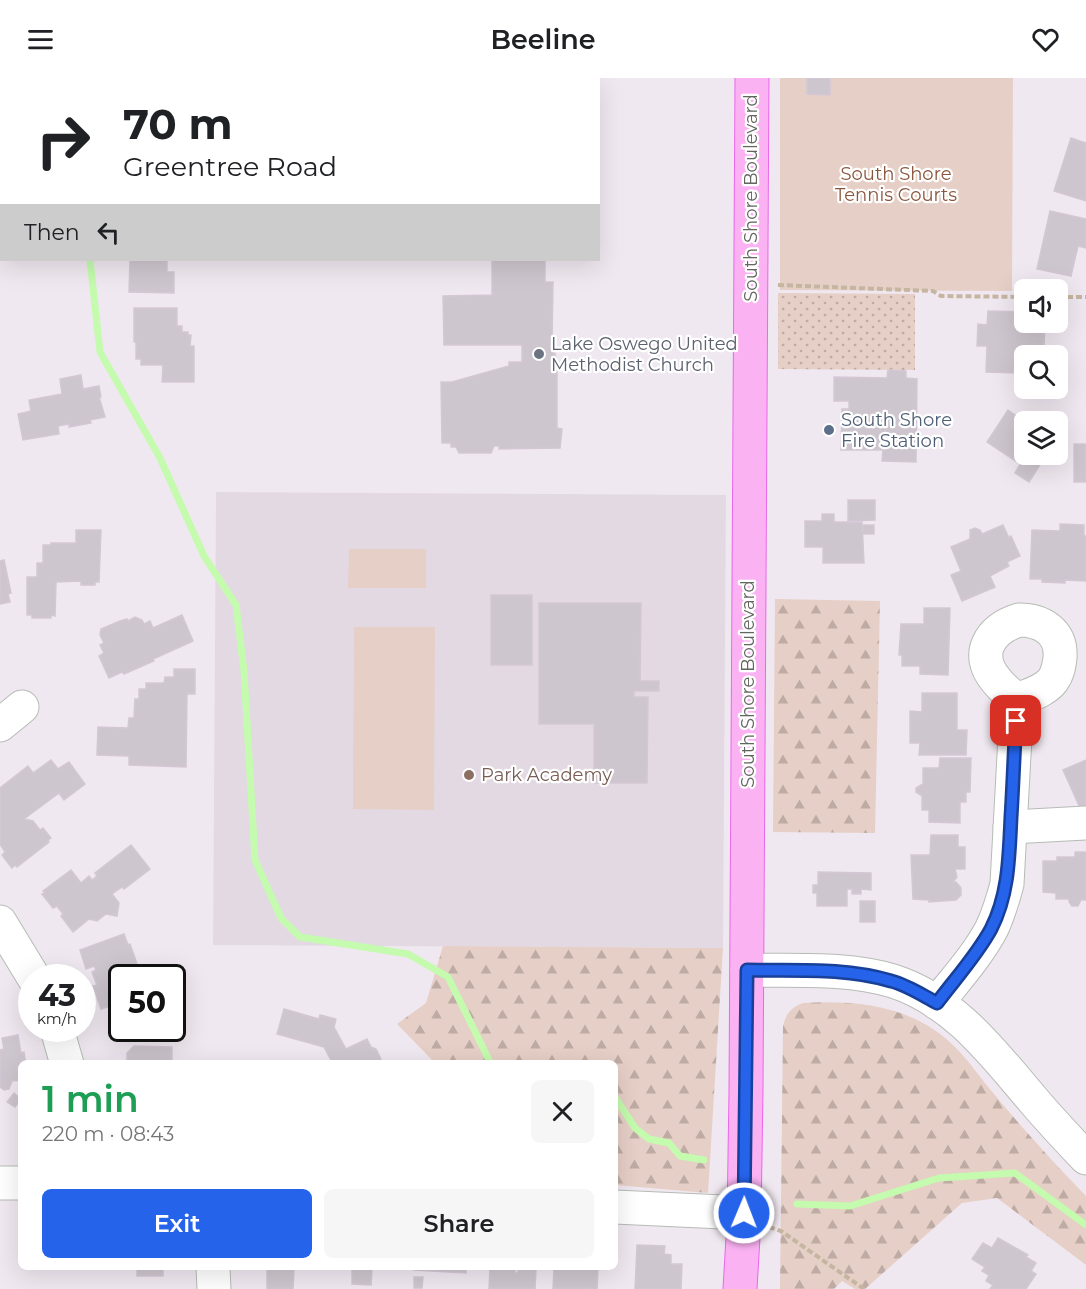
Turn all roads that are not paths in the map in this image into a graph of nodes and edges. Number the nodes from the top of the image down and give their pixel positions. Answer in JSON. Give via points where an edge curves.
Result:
{"nodes":[{"id":1,"x":752,"y":78,"type":"edge"},
{"id":2,"x":1017,"y":700,"type":"dead end"},
{"id":3,"x":1086,"y":824,"type":"edge"},
{"id":4,"x":1011,"y":827,"type":"junction"},
{"id":5,"x":0,"y":922,"type":"edge"},
{"id":6,"x":26,"y":964,"type":"edge"},
{"id":7,"x":747,"y":970,"type":"junction"},
{"id":8,"x":937,"y":1003,"type":"junction"},
{"id":9,"x":61,"y":1042,"type":"edge"},
{"id":10,"x":66,"y":1060,"type":"edge"},
{"id":11,"x":1086,"y":1158,"type":"edge"},
{"id":12,"x":0,"y":1183,"type":"edge"},
{"id":13,"x":18,"y":1183,"type":"edge"},
{"id":14,"x":618,"y":1207,"type":"edge"},
{"id":15,"x":744,"y":1217,"type":"junction"},
{"id":16,"x":213,"y":1270,"type":"edge"},
{"id":17,"x":214,"y":1289,"type":"edge"},
{"id":18,"x":740,"y":1289,"type":"edge"}],
"edges":[{"from":1,"to":7,"type":"main road","name":"South Shore Boulevard"},
{"from":2,"to":4,"type":"street"},
{"from":3,"to":4,"type":"street"},
{"from":4,"to":8,"type":"street","via":[[1007,884],[1000,909],[982,944]]},
{"from":5,"to":6,"type":"street"},
{"from":7,"to":8,"type":"street","via":[[869,976],[904,985]]},
{"from":7,"to":15,"type":"main road","name":"South Shore Boulevard"},
{"from":8,"to":11,"type":"street","via":[[979,1036]]},
{"from":9,"to":10,"type":"street"},
{"from":12,"to":13,"type":"street"},
{"from":14,"to":15,"type":"street"},
{"from":15,"to":18,"type":"main road","name":"South Shore Boulevard"},
{"from":16,"to":17,"type":"street"}]}
